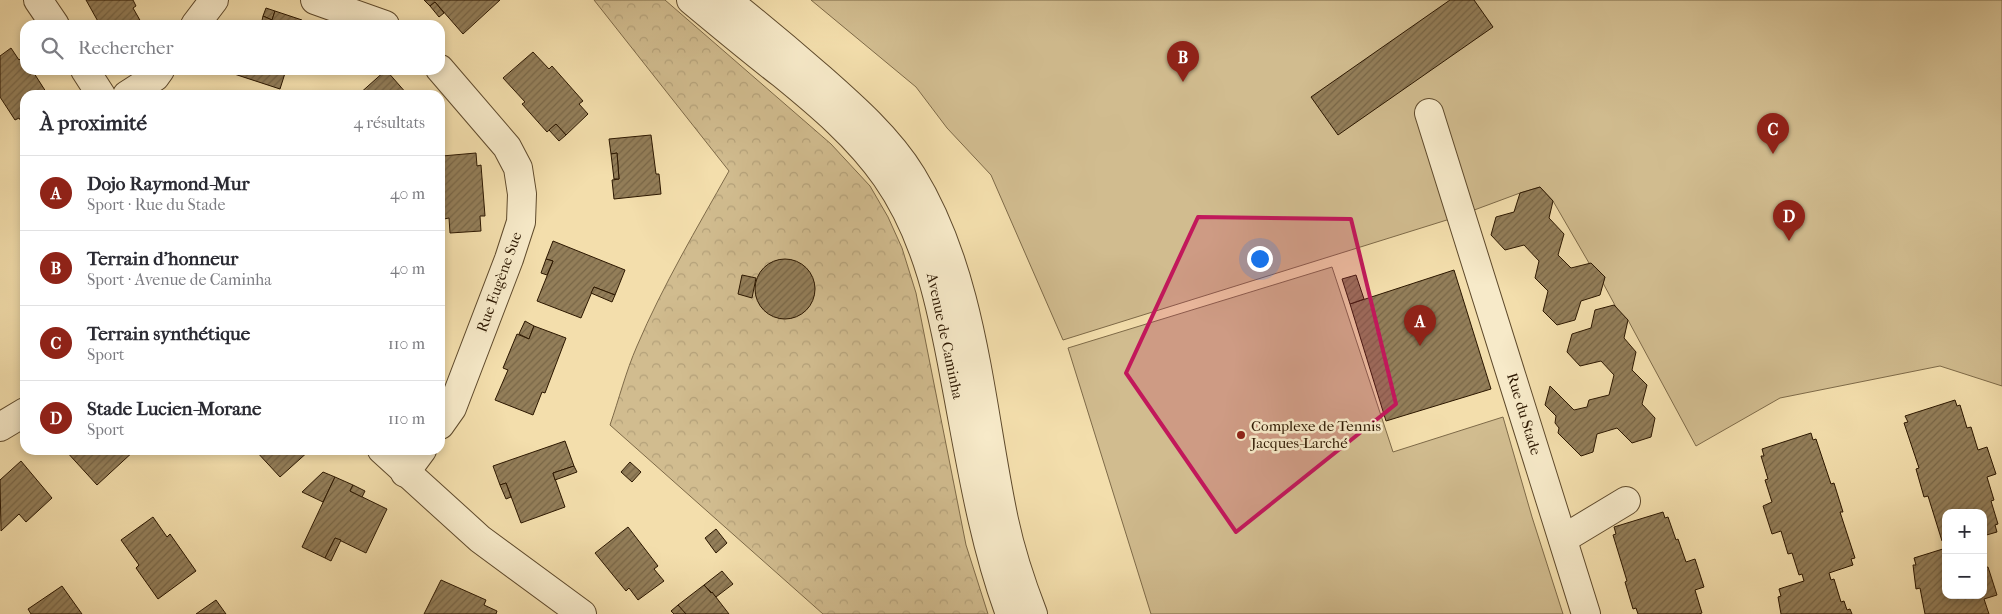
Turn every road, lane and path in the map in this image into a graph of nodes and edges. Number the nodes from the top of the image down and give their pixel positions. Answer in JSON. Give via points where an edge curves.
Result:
{"nodes":[{"id":1,"x":38,"y":0,"type":"edge"},
{"id":2,"x":214,"y":0,"type":"edge"},
{"id":3,"x":315,"y":0,"type":"edge"},
{"id":4,"x":691,"y":0,"type":"edge"},
{"id":5,"x":727,"y":0,"type":"edge"},
{"id":6,"x":52,"y":20,"type":"edge"},
{"id":7,"x":199,"y":20,"type":"edge"},
{"id":8,"x":370,"y":20,"type":"edge"},
{"id":9,"x":88,"y":75,"type":"edge"},
{"id":10,"x":156,"y":75,"type":"edge"},
{"id":11,"x":445,"y":75,"type":"edge"},
{"id":12,"x":98,"y":90,"type":"edge"},
{"id":13,"x":135,"y":90,"type":"edge"},
{"id":14,"x":1429,"y":113,"type":"dead end"},
{"id":15,"x":20,"y":415,"type":"edge"},
{"id":16,"x":445,"y":418,"type":"edge"},
{"id":17,"x":0,"y":427,"type":"edge"},
{"id":18,"x":387,"y":455,"type":"edge"},
{"id":19,"x":418,"y":455,"type":"edge"},
{"id":20,"x":405,"y":473,"type":"junction"},
{"id":21,"x":1626,"y":501,"type":"dead end"},
{"id":22,"x":1563,"y":539,"type":"junction"},
{"id":23,"x":582,"y":614,"type":"edge"},
{"id":24,"x":1010,"y":614,"type":"edge"},
{"id":25,"x":1033,"y":614,"type":"edge"},
{"id":26,"x":1586,"y":614,"type":"edge"}],
"edges":[{"from":1,"to":6,"type":"street"},
{"from":2,"to":7,"type":"street"},
{"from":3,"to":8,"type":"street"},
{"from":4,"to":24,"type":"street","name":"Avenue de Caminha","via":[[825,110],[865,150],[887,178],[913,222],[942,312],[983,521]]},
{"from":5,"to":25,"type":"street","name":"Avenue de Caminha","via":[[835,91],[871,126],[911,175],[930,208],[945,246],[969,330],[1004,522],[1018,575]]},
{"from":9,"to":12,"type":"street"},
{"from":10,"to":13,"type":"street"},
{"from":11,"to":16,"type":"street","name":"Rue Eugène Sue","via":[[507,147],[518,168],[522,194],[521,222],[509,259],[452,408]]},
{"from":14,"to":22,"type":"street","name":"Rue du Stade"},
{"from":15,"to":17,"type":"street"},
{"from":18,"to":20,"type":"street"},
{"from":19,"to":20,"type":"street"},
{"from":20,"to":23,"type":"street","via":[[480,539]]},
{"from":21,"to":22,"type":"street"},
{"from":22,"to":26,"type":"street","name":"Rue du Stade"}]}
